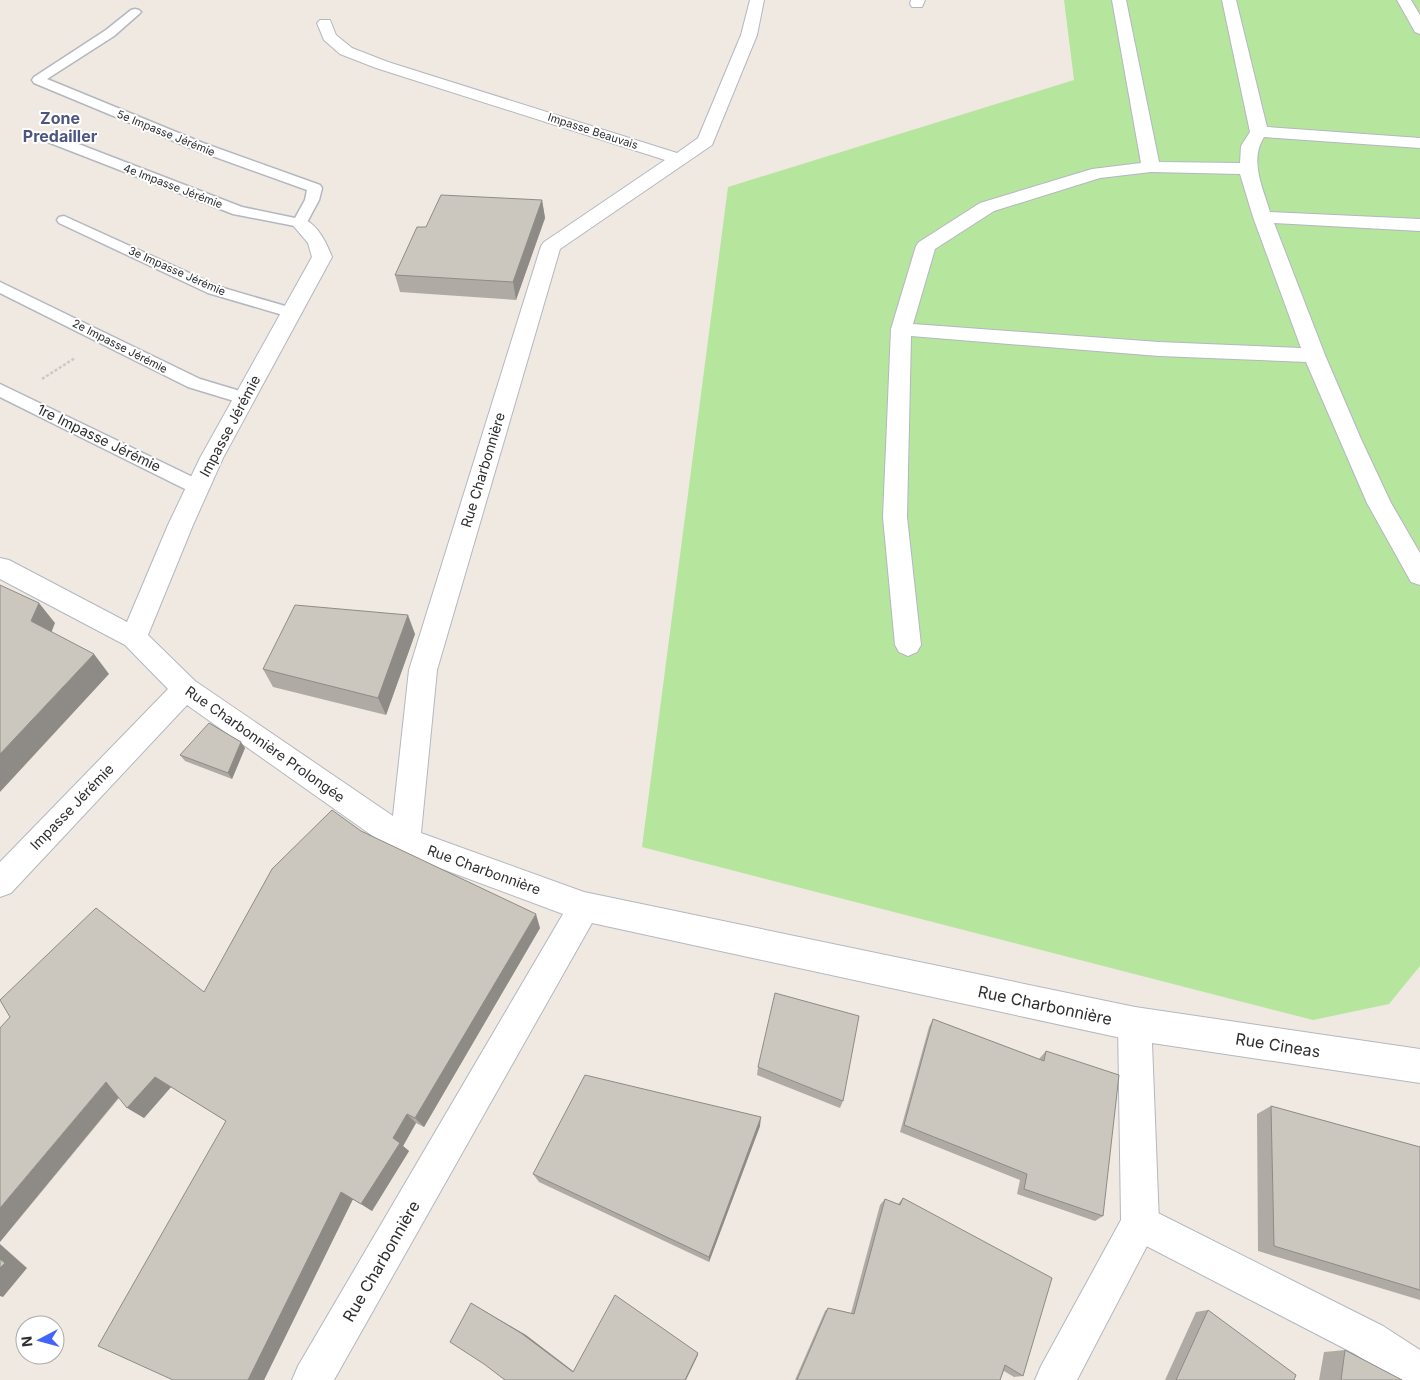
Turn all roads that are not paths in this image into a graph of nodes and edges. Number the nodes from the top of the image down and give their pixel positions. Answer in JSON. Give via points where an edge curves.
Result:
{"nodes":[{"id":1,"x":757,"y":0,"type":"edge"},
{"id":2,"x":1119,"y":0,"type":"edge"},
{"id":3,"x":1230,"y":0,"type":"edge"},
{"id":4,"x":1404,"y":0,"type":"edge"},
{"id":5,"x":135,"y":12,"type":"dead end"},
{"id":6,"x":325,"y":22,"type":"dead end"},
{"id":7,"x":1420,"y":29,"type":"edge"},
{"id":8,"x":1259,"y":132,"type":"junction"},
{"id":9,"x":50,"y":138,"type":"dead end"},
{"id":10,"x":1420,"y":143,"type":"edge"},
{"id":11,"x":679,"y":159,"type":"junction"},
{"id":12,"x":1151,"y":168,"type":"junction"},
{"id":13,"x":1248,"y":169,"type":"junction"},
{"id":14,"x":1262,"y":217,"type":"junction"},
{"id":15,"x":64,"y":220,"type":"dead end"},
{"id":16,"x":300,"y":224,"type":"junction"},
{"id":17,"x":1420,"y":225,"type":"edge"},
{"id":18,"x":0,"y":287,"type":"edge"},
{"id":19,"x":293,"y":313,"type":"junction"},
{"id":20,"x":901,"y":329,"type":"junction"},
{"id":21,"x":1314,"y":355,"type":"junction"},
{"id":22,"x":7,"y":393,"type":"edge"},
{"id":23,"x":244,"y":398,"type":"junction"},
{"id":24,"x":197,"y":486,"type":"junction"},
{"id":25,"x":0,"y":567,"type":"edge"},
{"id":26,"x":1420,"y":575,"type":"edge"},
{"id":27,"x":134,"y":638,"type":"junction"},
{"id":28,"x":908,"y":645,"type":"dead end"},
{"id":29,"x":184,"y":689,"type":"junction"},
{"id":30,"x":405,"y":841,"type":"junction"},
{"id":31,"x":0,"y":882,"type":"edge"},
{"id":32,"x":584,"y":907,"type":"junction"},
{"id":33,"x":1135,"y":1024,"type":"junction"},
{"id":34,"x":1420,"y":1066,"type":"edge"},
{"id":35,"x":1140,"y":1223,"type":"junction"},
{"id":36,"x":1420,"y":1373,"type":"edge"},
{"id":37,"x":312,"y":1380,"type":"edge"},
{"id":38,"x":1055,"y":1380,"type":"edge"}],
"edges":[{"from":1,"to":11,"type":"street","name":"Rue Charbonnière","via":[[749,35],[706,141]]},
{"from":2,"to":12,"type":"street"},
{"from":3,"to":8,"type":"street"},
{"from":4,"to":7,"type":"street"},
{"from":5,"to":16,"type":"lane","name":"5e Impasse Jérémie","via":[[110,33],[38,80],[198,146],[315,188]]},
{"from":6,"to":11,"type":"street","name":"Impasse Beauvais","via":[[329,37],[346,51],[382,65]]},
{"from":8,"to":10,"type":"street"},
{"from":8,"to":13,"type":"street","via":[[1250,146]]},
{"from":9,"to":16,"type":"lane","name":"4e Impasse Jérémie","via":[[238,211]]},
{"from":11,"to":30,"type":"street","name":"Rue Charbonnière","via":[[551,246],[423,670]]},
{"from":12,"to":13,"type":"street"},
{"from":12,"to":20,"type":"street","via":[[1098,173],[987,207],[926,246]]},
{"from":13,"to":14,"type":"street"},
{"from":14,"to":17,"type":"street"},
{"from":14,"to":21,"type":"street"},
{"from":15,"to":19,"type":"lane","name":"3e Impasse Jérémie","via":[[214,290]]},
{"from":16,"to":19,"type":"street","name":"Impasse Jérémie","via":[[317,242],[322,257]]},
{"from":18,"to":23,"type":"lane","name":"2e Impasse Jérémie","via":[[194,384]]},
{"from":19,"to":23,"type":"street","name":"Impasse Jérémie"},
{"from":20,"to":21,"type":"street","via":[[1230,354]]},
{"from":20,"to":28,"type":"street","via":[[895,517]]},
{"from":21,"to":26,"type":"street","via":[[1379,503]]},
{"from":22,"to":24,"type":"lane","name":"1re Impasse Jérémie"},
{"from":23,"to":24,"type":"street","name":"Impasse Jérémie"},
{"from":24,"to":27,"type":"street","name":"Impasse Jérémie"},
{"from":25,"to":27,"type":"street","name":"Rue Charbonnière Prolongée"},
{"from":27,"to":29,"type":"street","name":"Rue Charbonnière Prolongée"},
{"from":29,"to":30,"type":"street","name":"Rue Charbonnière Prolongée"},
{"from":29,"to":31,"type":"street","name":"Impasse Jérémie"},
{"from":30,"to":32,"type":"street","name":"Rue Charbonnière"},
{"from":32,"to":33,"type":"street","name":"Rue Charbonnière"},
{"from":32,"to":37,"type":"street","name":"Rue Charbonnière"},
{"from":33,"to":34,"type":"street","name":"Rue Cineas"},
{"from":33,"to":35,"type":"street"},
{"from":35,"to":36,"type":"street","via":[[1369,1340]]},
{"from":35,"to":38,"type":"street"}]}
